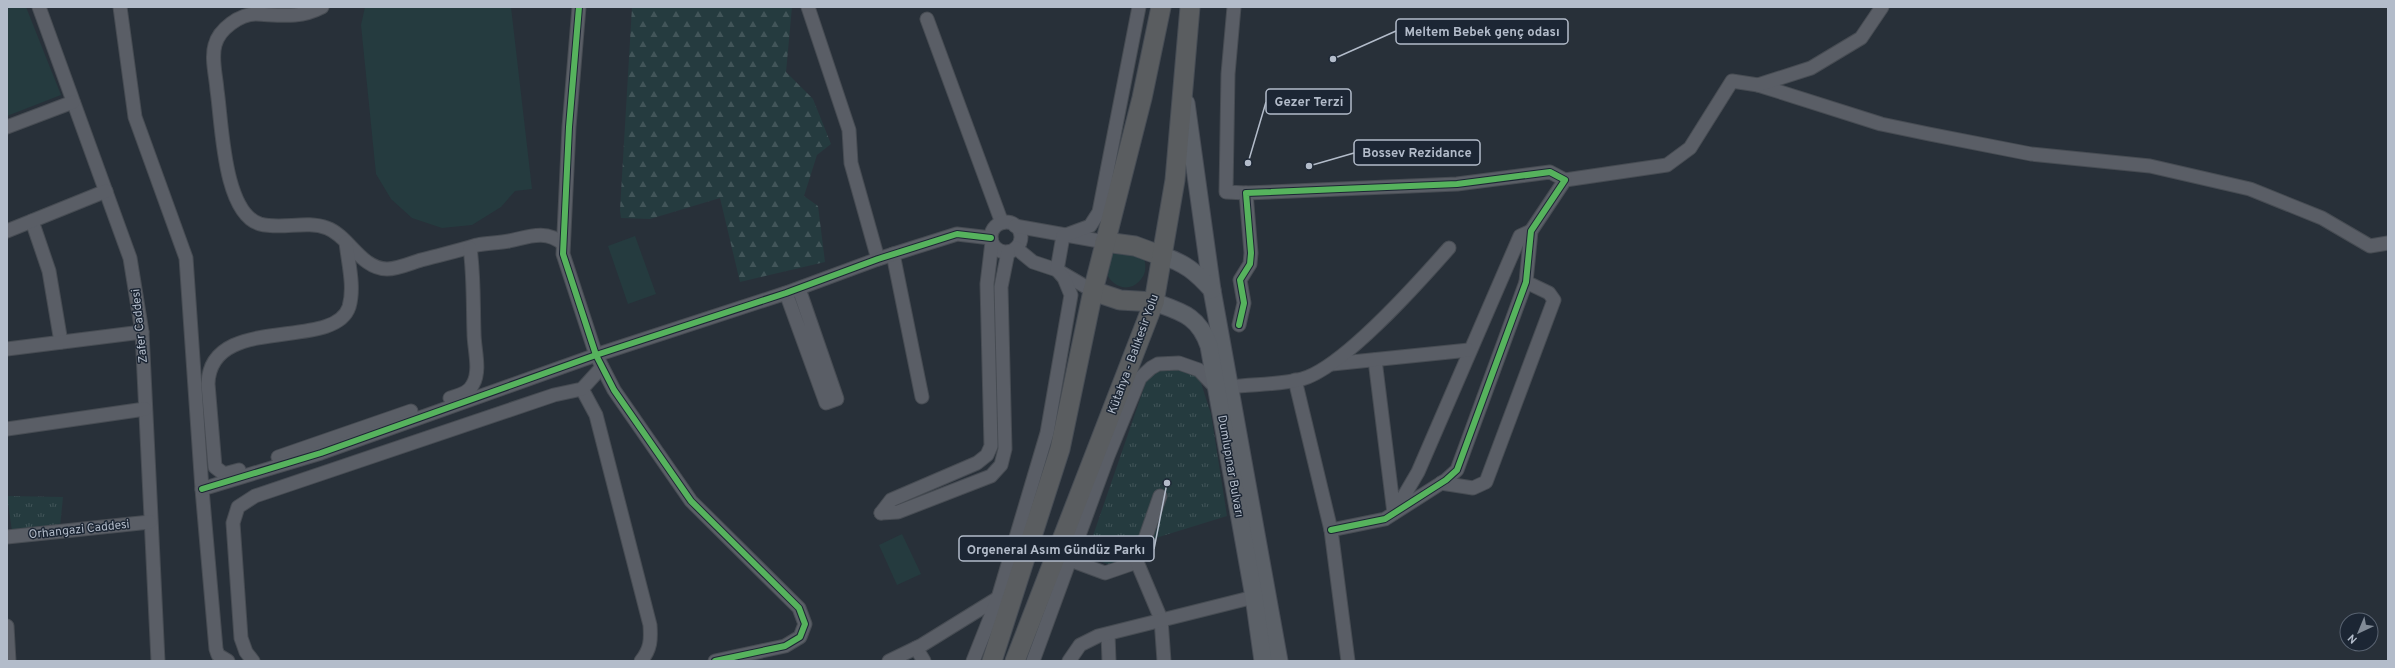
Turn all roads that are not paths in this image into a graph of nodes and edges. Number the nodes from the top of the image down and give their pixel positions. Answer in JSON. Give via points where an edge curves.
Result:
{"nodes":[{"id":1,"x":39,"y":7,"type":"edge"},
{"id":2,"x":120,"y":7,"type":"edge"},
{"id":3,"x":322,"y":7,"type":"edge"},
{"id":4,"x":579,"y":7,"type":"edge"},
{"id":5,"x":808,"y":7,"type":"edge"},
{"id":6,"x":1139,"y":7,"type":"edge"},
{"id":7,"x":1160,"y":7,"type":"edge"},
{"id":8,"x":1190,"y":7,"type":"edge"},
{"id":9,"x":1234,"y":7,"type":"edge"},
{"id":10,"x":1882,"y":7,"type":"edge"},
{"id":11,"x":927,"y":19,"type":"dead end"},
{"id":12,"x":1758,"y":85,"type":"junction"},
{"id":13,"x":1183,"y":87,"type":"junction"},
{"id":14,"x":73,"y":102,"type":"junction"},
{"id":15,"x":7,"y":128,"type":"edge"},
{"id":16,"x":1565,"y":180,"type":"junction"},
{"id":17,"x":106,"y":192,"type":"junction"},
{"id":18,"x":1246,"y":193,"type":"junction"},
{"id":19,"x":32,"y":221,"type":"junction"},
{"id":20,"x":1002,"y":223,"type":"junction"},
{"id":21,"x":1015,"y":226,"type":"junction"},
{"id":22,"x":1531,"y":230,"type":"junction"},
{"id":23,"x":7,"y":231,"type":"edge"},
{"id":24,"x":1063,"y":236,"type":"junction"},
{"id":25,"x":991,"y":240,"type":"junction"},
{"id":26,"x":346,"y":242,"type":"junction"},
{"id":27,"x":1105,"y":242,"type":"junction"},
{"id":28,"x":2388,"y":243,"type":"edge"},
{"id":29,"x":563,"y":244,"type":"junction"},
{"id":30,"x":470,"y":248,"type":"junction"},
{"id":31,"x":1450,"y":248,"type":"dead end"},
{"id":32,"x":1012,"y":250,"type":"junction"},
{"id":33,"x":893,"y":254,"type":"junction"},
{"id":34,"x":1162,"y":256,"type":"junction"},
{"id":35,"x":878,"y":259,"type":"junction"},
{"id":36,"x":1057,"y":270,"type":"junction"},
{"id":37,"x":1526,"y":282,"type":"junction"},
{"id":38,"x":1088,"y":288,"type":"junction"},
{"id":39,"x":799,"y":289,"type":"junction"},
{"id":40,"x":1212,"y":290,"type":"junction"},
{"id":41,"x":786,"y":293,"type":"junction"},
{"id":42,"x":1071,"y":295,"type":"junction"},
{"id":43,"x":1154,"y":302,"type":"junction"},
{"id":44,"x":1239,"y":325,"type":"dead end"},
{"id":45,"x":142,"y":332,"type":"junction"},
{"id":46,"x":61,"y":342,"type":"junction"},
{"id":47,"x":7,"y":349,"type":"edge"},
{"id":48,"x":1469,"y":350,"type":"junction"},
{"id":49,"x":1375,"y":360,"type":"junction"},
{"id":50,"x":599,"y":361,"type":"junction"},
{"id":51,"x":1332,"y":364,"type":"junction"},
{"id":52,"x":1295,"y":380,"type":"junction"},
{"id":53,"x":1224,"y":388,"type":"junction"},
{"id":54,"x":582,"y":389,"type":"junction"},
{"id":55,"x":922,"y":397,"type":"dead end"},
{"id":56,"x":145,"y":409,"type":"junction"},
{"id":57,"x":7,"y":429,"type":"edge"},
{"id":58,"x":1441,"y":483,"type":"junction"},
{"id":59,"x":202,"y":489,"type":"junction"},
{"id":60,"x":1160,"y":496,"type":"dead end"},
{"id":61,"x":1394,"y":513,"type":"junction"},
{"id":62,"x":150,"y":522,"type":"junction"},
{"id":63,"x":1331,"y":530,"type":"junction"},
{"id":64,"x":7,"y":537,"type":"edge"},
{"id":65,"x":1070,"y":560,"type":"junction"},
{"id":66,"x":1138,"y":562,"type":"junction"},
{"id":67,"x":1254,"y":597,"type":"junction"},
{"id":68,"x":998,"y":598,"type":"junction"},
{"id":69,"x":1161,"y":620,"type":"junction"},
{"id":70,"x":7,"y":626,"type":"edge"},
{"id":71,"x":1108,"y":634,"type":"junction"},
{"id":72,"x":916,"y":648,"type":"junction"},
{"id":73,"x":9,"y":661,"type":"edge"},
{"id":74,"x":158,"y":661,"type":"edge"},
{"id":75,"x":228,"y":661,"type":"edge"},
{"id":76,"x":241,"y":661,"type":"edge"},
{"id":77,"x":247,"y":661,"type":"edge"},
{"id":78,"x":253,"y":661,"type":"edge"},
{"id":79,"x":641,"y":661,"type":"edge"},
{"id":80,"x":715,"y":661,"type":"edge"},
{"id":81,"x":889,"y":661,"type":"edge"},
{"id":82,"x":924,"y":661,"type":"edge"},
{"id":83,"x":973,"y":661,"type":"edge"},
{"id":84,"x":992,"y":661,"type":"edge"},
{"id":85,"x":1015,"y":661,"type":"edge"},
{"id":86,"x":1033,"y":661,"type":"edge"},
{"id":87,"x":1069,"y":661,"type":"edge"},
{"id":88,"x":1109,"y":661,"type":"edge"},
{"id":89,"x":1164,"y":661,"type":"edge"},
{"id":90,"x":1263,"y":661,"type":"edge"},
{"id":91,"x":1279,"y":661,"type":"edge"},
{"id":92,"x":1348,"y":661,"type":"edge"}],
"edges":[{"from":1,"to":14,"type":"street","name":"Zafer Caddesi"},
{"from":2,"to":59,"type":"street","via":[[136,117],[186,258]]},
{"from":3,"to":26,"type":"street","via":[[301,15],[255,14],[231,23],[220,34],[215,45],[217,86],[231,186],[237,202],[246,215],[259,224],[322,226],[329,228]]},
{"from":4,"to":29,"type":"street"},
{"from":5,"to":35,"type":"street","via":[[849,130],[851,163]]},
{"from":6,"to":24,"type":"street","via":[[1099,212],[1090,226]]},
{"from":7,"to":27,"type":"highway","via":[[1142,98]]},
{"from":8,"to":13,"type":"highway","name":"Kütahya - Balıkesir Yolu"},
{"from":9,"to":18,"type":"street","via":[[1228,74],[1226,192]]},
{"from":10,"to":12,"type":"street","via":[[1862,38],[1811,68]]},
{"from":11,"to":20,"type":"street"},
{"from":12,"to":16,"type":"street","via":[[1732,81],[1690,148],[1667,165]]},
{"from":12,"to":28,"type":"street","via":[[1881,124],[2031,154],[2150,166],[2250,189],[2322,218],[2370,246]]},
{"from":13,"to":34,"type":"highway","name":"Kütahya - Balıkesir Yolu","via":[[1170,216]]},
{"from":13,"to":40,"type":"main road","name":"Dumlupınar Bulvarı"},
{"from":14,"to":15,"type":"street"},
{"from":14,"to":17,"type":"street","name":"Zafer Caddesi"},
{"from":16,"to":18,"type":"street","via":[[1550,172],[1457,184]]},
{"from":16,"to":22,"type":"street"},
{"from":17,"to":19,"type":"street"},
{"from":17,"to":45,"type":"street","name":"Zafer Caddesi","via":[[130,258]]},
{"from":18,"to":44,"type":"street","via":[[1251,253],[1250,264],[1240,280],[1244,302]]},
{"from":19,"to":23,"type":"street"},
{"from":19,"to":46,"type":"street","via":[[49,271]]},
{"from":20,"to":21,"type":"street"},
{"from":20,"to":25,"type":"street","via":[[993,228]]},
{"from":21,"to":24,"type":"street"},
{"from":21,"to":32,"type":"street","via":[[1020,234]]},
{"from":22,"to":37,"type":"street"},
{"from":22,"to":48,"type":"street","via":[[1520,236]]},
{"from":24,"to":27,"type":"street"},
{"from":24,"to":36,"type":"street"},
{"from":25,"to":32,"type":"street","via":[[998,250]]},
{"from":25,"to":32,"type":"street","via":[[987,284],[991,446],[978,463],[891,500],[881,513],[898,512],[991,476],[1002,465],[1005,449],[1001,287]]},
{"from":25,"to":33,"type":"street","via":[[957,234]]},
{"from":26,"to":30,"type":"street","via":[[370,264],[388,269]]},
{"from":26,"to":30,"type":"street","via":[[350,298],[345,314],[328,326],[244,342],[221,354],[213,363],[208,373],[208,384],[214,462],[220,472],[229,474],[466,392],[473,386],[477,370],[474,272]]},
{"from":27,"to":34,"type":"highway","via":[[1135,246]]},
{"from":27,"to":38,"type":"highway"},
{"from":29,"to":30,"type":"street","via":[[551,236],[541,234]]},
{"from":29,"to":50,"type":"street","via":[[563,254]]},
{"from":31,"to":51,"type":"street"},
{"from":32,"to":36,"type":"street","via":[[1033,262]]},
{"from":33,"to":35,"type":"street"},
{"from":33,"to":55,"type":"street"},
{"from":34,"to":40,"type":"main road","via":[[1179,260],[1195,271]]},
{"from":34,"to":43,"type":"highway","name":"Kütahya - Balıkesir Yolu"},
{"from":35,"to":39,"type":"street"},
{"from":36,"to":38,"type":"street"},
{"from":36,"to":42,"type":"street","via":[[1064,278]]},
{"from":37,"to":58,"type":"street","via":[[1457,470]]},
{"from":37,"to":58,"type":"street","via":[[1549,293],[1554,300],[1486,482],[1473,488]]},
{"from":38,"to":42,"type":"street"},
{"from":38,"to":43,"type":"highway","via":[[1120,300]]},
{"from":38,"to":84,"type":"highway","via":[[1060,449]]},
{"from":39,"to":41,"type":"street"},
{"from":39,"to":41,"type":"street","via":[[838,399],[826,403]]},
{"from":40,"to":53,"type":"main road","name":"Dumlupınar Bulvarı"},
{"from":41,"to":50,"type":"street"},
{"from":42,"to":68,"type":"street","via":[[1047,433]]},
{"from":43,"to":53,"type":"main road","name":"Dumlupınar Bulvarı","via":[[1185,314],[1200,326]]},
{"from":43,"to":85,"type":"highway","name":"Kütahya - Balıkesir Yolu"},
{"from":45,"to":46,"type":"street"},
{"from":45,"to":56,"type":"street","name":"Zafer Caddesi"},
{"from":46,"to":47,"type":"street"},
{"from":48,"to":49,"type":"street"},
{"from":48,"to":61,"type":"street","via":[[1418,472]]},
{"from":49,"to":51,"type":"street"},
{"from":49,"to":61,"type":"street"},
{"from":50,"to":54,"type":"street"},
{"from":50,"to":59,"type":"street","via":[[321,453]]},
{"from":50,"to":80,"type":"street","via":[[614,390],[691,501],[799,608],[805,624],[800,637],[785,646]]},
{"from":51,"to":52,"type":"street","via":[[1303,379]]},
{"from":52,"to":53,"type":"street"},
{"from":52,"to":63,"type":"street"},
{"from":53,"to":65,"type":"street","via":[[1199,370],[1179,363],[1158,364],[1140,378]]},
{"from":53,"to":67,"type":"main road","name":"Dumlupınar Bulvarı"},
{"from":53,"to":91,"type":"main road","name":"Dumlupınar Bulvarı"},
{"from":54,"to":78,"type":"street","via":[[554,395],[255,496],[238,507],[233,523],[241,638],[246,652]]},
{"from":54,"to":79,"type":"street","via":[[596,416],[650,625],[652,641]]},
{"from":56,"to":57,"type":"street"},
{"from":56,"to":62,"type":"street","name":"Zafer Caddesi"},
{"from":58,"to":61,"type":"street"},
{"from":59,"to":75,"type":"street","via":[[216,649],[218,655]]},
{"from":60,"to":66,"type":"street"},
{"from":61,"to":63,"type":"street","via":[[1385,519]]},
{"from":62,"to":64,"type":"street","name":"Orhangazi Caddesi"},
{"from":62,"to":74,"type":"street","name":"Zafer Caddesi"},
{"from":63,"to":92,"type":"street"},
{"from":65,"to":66,"type":"street","via":[[1105,574]]},
{"from":65,"to":86,"type":"street"},
{"from":66,"to":69,"type":"street"},
{"from":67,"to":69,"type":"street"},
{"from":67,"to":90,"type":"main road","name":"Dumlupınar Bulvarı"},
{"from":68,"to":72,"type":"street"},
{"from":68,"to":83,"type":"street"},
{"from":69,"to":71,"type":"street"},
{"from":69,"to":89,"type":"street"},
{"from":70,"to":73,"type":"street"},
{"from":71,"to":87,"type":"street","via":[[1080,645]]},
{"from":71,"to":88,"type":"street"},
{"from":72,"to":81,"type":"street"},
{"from":72,"to":82,"type":"street"},
{"from":76,"to":77,"type":"street"}]}
